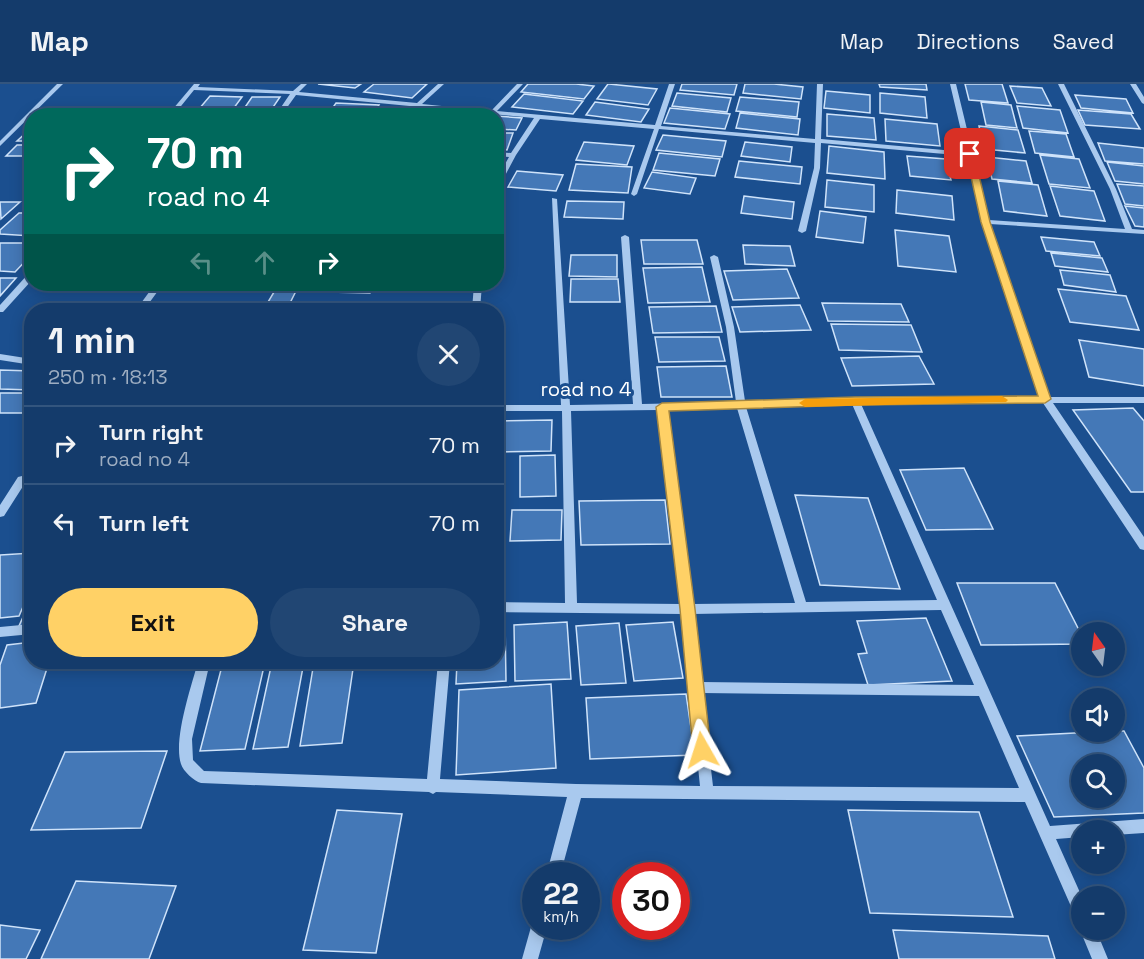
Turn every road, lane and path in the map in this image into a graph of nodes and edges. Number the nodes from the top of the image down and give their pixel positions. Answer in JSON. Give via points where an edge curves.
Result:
{"nodes":[{"id":1,"x":60,"y":84,"type":"edge"},
{"id":2,"x":304,"y":84,"type":"edge"},
{"id":3,"x":441,"y":84,"type":"edge"},
{"id":4,"x":520,"y":84,"type":"edge"},
{"id":5,"x":672,"y":84,"type":"edge"},
{"id":6,"x":820,"y":84,"type":"edge"},
{"id":7,"x":953,"y":84,"type":"edge"},
{"id":8,"x":1061,"y":84,"type":"edge"},
{"id":9,"x":1133,"y":84,"type":"edge"},
{"id":10,"x":195,"y":86,"type":"edge"},
{"id":11,"x":294,"y":93,"type":"junction"},
{"id":12,"x":1144,"y":102,"type":"edge"},
{"id":13,"x":419,"y":104,"type":"junction"},
{"id":14,"x":36,"y":108,"type":"edge"},
{"id":15,"x":177,"y":108,"type":"edge"},
{"id":16,"x":284,"y":108,"type":"edge"},
{"id":17,"x":462,"y":108,"type":"edge"},
{"id":18,"x":497,"y":108,"type":"edge"},
{"id":19,"x":504,"y":112,"type":"edge"},
{"id":20,"x":538,"y":117,"type":"junction"},
{"id":21,"x":24,"y":120,"type":"edge"},
{"id":22,"x":657,"y":127,"type":"junction"},
{"id":23,"x":819,"y":140,"type":"junction"},
{"id":24,"x":0,"y":144,"type":"edge"},
{"id":25,"x":504,"y":154,"type":"edge"},
{"id":26,"x":970,"y":154,"type":"junction"},
{"id":27,"x":513,"y":155,"type":"junction"},
{"id":28,"x":504,"y":172,"type":"edge"},
{"id":29,"x":634,"y":194,"type":"dead end"},
{"id":30,"x":554,"y":200,"type":"dead end"},
{"id":31,"x":986,"y":222,"type":"junction"},
{"id":32,"x":1129,"y":230,"type":"junction"},
{"id":33,"x":802,"y":231,"type":"dead end"},
{"id":34,"x":1144,"y":232,"type":"edge"},
{"id":35,"x":625,"y":237,"type":"dead end"},
{"id":36,"x":714,"y":257,"type":"dead end"},
{"id":37,"x":24,"y":284,"type":"edge"},
{"id":38,"x":0,"y":310,"type":"edge"},
{"id":39,"x":0,"y":357,"type":"edge"},
{"id":40,"x":24,"y":361,"type":"edge"},
{"id":41,"x":1045,"y":399,"type":"junction"},
{"id":42,"x":1144,"y":400,"type":"edge"},
{"id":43,"x":855,"y":401,"type":"junction"},
{"id":44,"x":741,"y":405,"type":"junction"},
{"id":45,"x":566,"y":406,"type":"junction"},
{"id":46,"x":638,"y":407,"type":"junction"},
{"id":47,"x":662,"y":407,"type":"junction"},
{"id":48,"x":504,"y":408,"type":"edge"},
{"id":49,"x":22,"y":480,"type":"dead end"},
{"id":50,"x":0,"y":513,"type":"edge"},
{"id":51,"x":1144,"y":546,"type":"edge"},
{"id":52,"x":946,"y":605,"type":"junction"},
{"id":53,"x":504,"y":607,"type":"edge"},
{"id":54,"x":571,"y":607,"type":"junction"},
{"id":55,"x":802,"y":607,"type":"junction"},
{"id":56,"x":687,"y":609,"type":"junction"},
{"id":57,"x":24,"y":630,"type":"edge"},
{"id":58,"x":0,"y":632,"type":"edge"},
{"id":59,"x":202,"y":669,"type":"edge"},
{"id":60,"x":443,"y":669,"type":"edge"},
{"id":61,"x":695,"y":687,"type":"junction"},
{"id":62,"x":983,"y":691,"type":"junction"},
{"id":63,"x":433,"y":787,"type":"junction"},
{"id":64,"x":576,"y":791,"type":"junction"},
{"id":65,"x":707,"y":792,"type":"junction"},
{"id":66,"x":1029,"y":795,"type":"junction"},
{"id":67,"x":1144,"y":826,"type":"edge"},
{"id":68,"x":1046,"y":833,"type":"junction"},
{"id":69,"x":557,"y":862,"type":"edge"},
{"id":70,"x":1071,"y":890,"type":"edge"},
{"id":71,"x":535,"y":940,"type":"edge"},
{"id":72,"x":1092,"y":940,"type":"edge"},
{"id":73,"x":530,"y":959,"type":"edge"},
{"id":74,"x":1100,"y":959,"type":"edge"}],
"edges":[{"from":1,"to":14,"type":"street"},
{"from":2,"to":11,"type":"street"},
{"from":3,"to":13,"type":"street"},
{"from":4,"to":18,"type":"street"},
{"from":5,"to":22,"type":"street"},
{"from":6,"to":23,"type":"street"},
{"from":7,"to":26,"type":"street"},
{"from":8,"to":32,"type":"street"},
{"from":9,"to":12,"type":"street"},
{"from":10,"to":11,"type":"street"},
{"from":10,"to":15,"type":"street"},
{"from":11,"to":13,"type":"street"},
{"from":11,"to":16,"type":"street"},
{"from":13,"to":17,"type":"street"},
{"from":19,"to":20,"type":"street"},
{"from":20,"to":22,"type":"street"},
{"from":20,"to":27,"type":"street"},
{"from":21,"to":24,"type":"street"},
{"from":22,"to":23,"type":"street"},
{"from":22,"to":29,"type":"street"},
{"from":23,"to":26,"type":"street"},
{"from":23,"to":33,"type":"street","via":[[817,168]]},
{"from":25,"to":27,"type":"street"},
{"from":26,"to":31,"type":"street"},
{"from":27,"to":28,"type":"street"},
{"from":30,"to":45,"type":"street"},
{"from":31,"to":32,"type":"street"},
{"from":31,"to":41,"type":"street"},
{"from":32,"to":34,"type":"street"},
{"from":35,"to":46,"type":"street"},
{"from":36,"to":44,"type":"street","via":[[730,327]]},
{"from":37,"to":38,"type":"street"},
{"from":39,"to":40,"type":"street"},
{"from":41,"to":42,"type":"street","name":"road no 4"},
{"from":41,"to":43,"type":"street","name":"road no 4"},
{"from":41,"to":51,"type":"street"},
{"from":43,"to":44,"type":"street","name":"road no 4"},
{"from":43,"to":52,"type":"street"},
{"from":44,"to":47,"type":"street","name":"road no 4"},
{"from":44,"to":55,"type":"street"},
{"from":45,"to":46,"type":"street","name":"road no 4"},
{"from":45,"to":48,"type":"street","name":"road no 4"},
{"from":45,"to":54,"type":"street"},
{"from":46,"to":47,"type":"street","name":"road no 4"},
{"from":47,"to":56,"type":"street"},
{"from":49,"to":50,"type":"street"},
{"from":52,"to":55,"type":"street"},
{"from":52,"to":62,"type":"street"},
{"from":53,"to":54,"type":"street"},
{"from":54,"to":56,"type":"street"},
{"from":55,"to":56,"type":"street"},
{"from":56,"to":61,"type":"street"},
{"from":57,"to":58,"type":"street"},
{"from":59,"to":63,"type":"street","via":[[185,739],[187,764],[201,777]]},
{"from":60,"to":63,"type":"street"},
{"from":61,"to":62,"type":"street"},
{"from":61,"to":65,"type":"street"},
{"from":62,"to":66,"type":"street"},
{"from":63,"to":64,"type":"street"},
{"from":64,"to":65,"type":"street"},
{"from":64,"to":69,"type":"street"},
{"from":65,"to":66,"type":"street"},
{"from":66,"to":68,"type":"street"},
{"from":67,"to":68,"type":"street"},
{"from":68,"to":70,"type":"street"},
{"from":71,"to":73,"type":"street"},
{"from":72,"to":74,"type":"street"}]}
